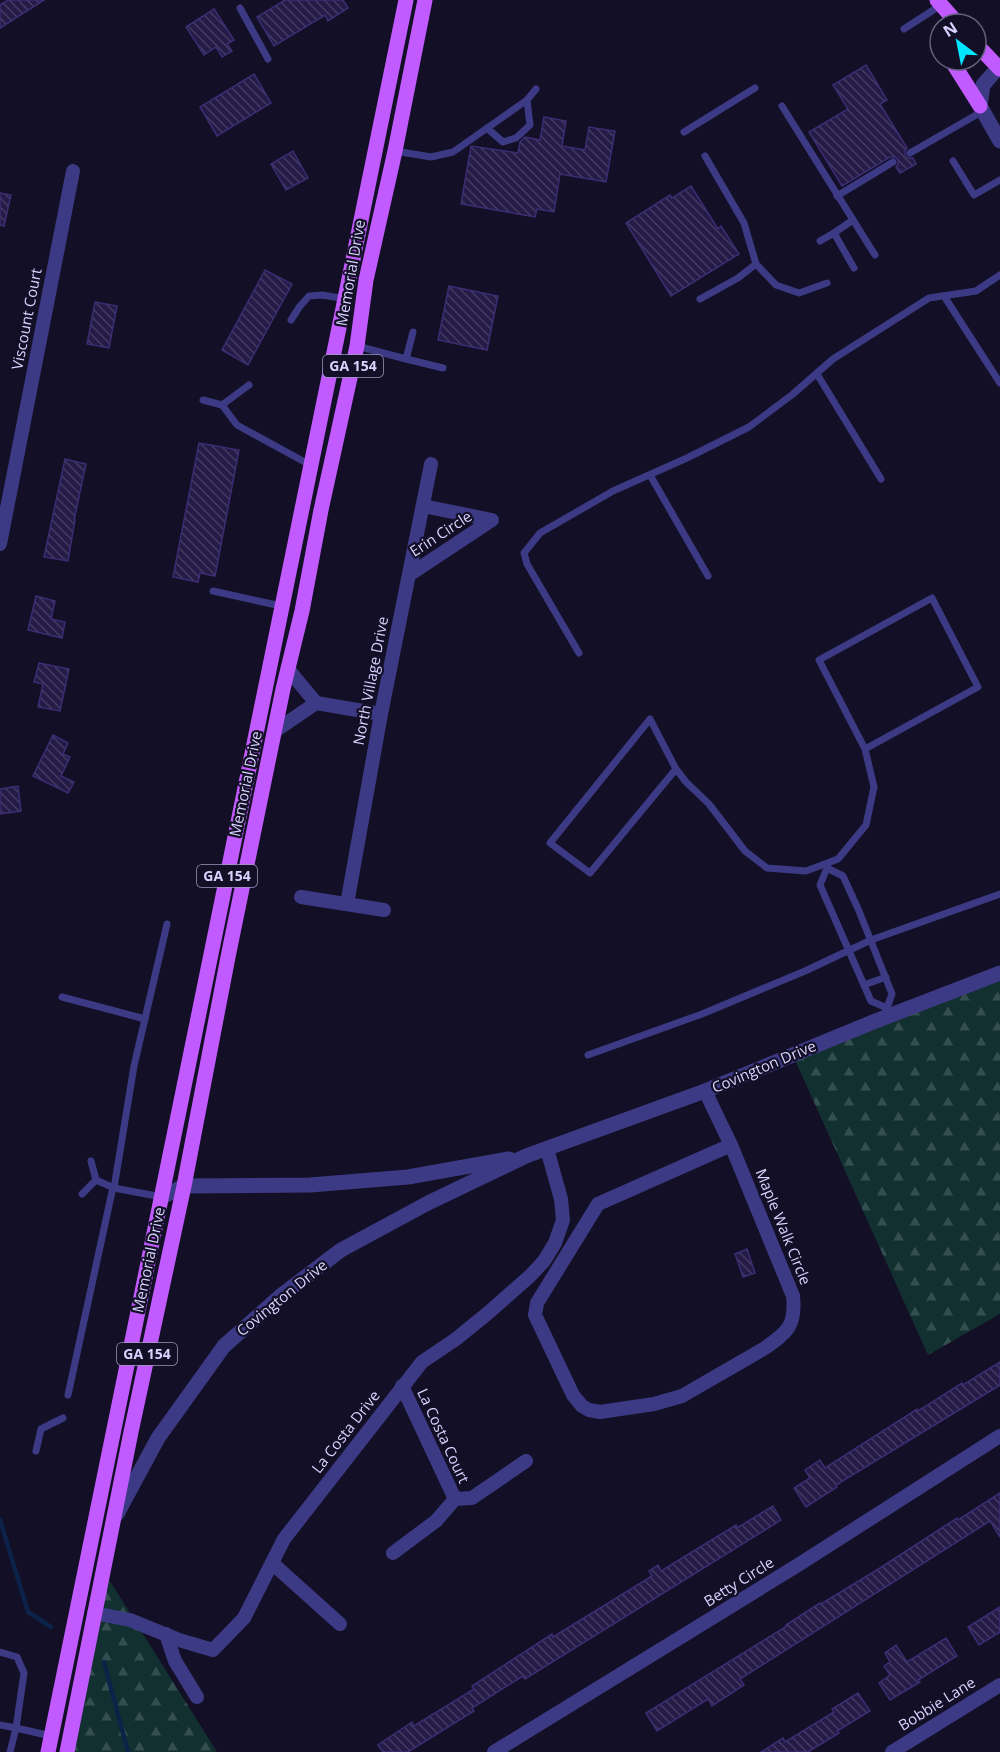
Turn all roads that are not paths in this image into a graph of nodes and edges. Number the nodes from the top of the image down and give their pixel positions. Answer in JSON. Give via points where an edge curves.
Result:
{"nodes":[{"id":1,"x":406,"y":0,"type":"edge"},
{"id":2,"x":425,"y":0,"type":"edge"},
{"id":3,"x":939,"y":2,"type":"edge"},
{"id":4,"x":240,"y":8,"type":"dead end"},
{"id":5,"x":904,"y":29,"type":"dead end"},
{"id":6,"x":988,"y":57,"type":"edge"},
{"id":7,"x":268,"y":59,"type":"dead end"},
{"id":8,"x":999,"y":69,"type":"edge"},
{"id":9,"x":958,"y":72,"type":"edge"},
{"id":10,"x":755,"y":88,"type":"dead end"},
{"id":11,"x":536,"y":89,"type":"dead end"},
{"id":12,"x":527,"y":100,"type":"junction"},
{"id":13,"x":782,"y":106,"type":"dead end"},
{"id":14,"x":981,"y":109,"type":"junction"},
{"id":15,"x":486,"y":128,"type":"junction"},
{"id":16,"x":684,"y":132,"type":"dead end"},
{"id":17,"x":1000,"y":141,"type":"edge"},
{"id":18,"x":395,"y":151,"type":"junction"},
{"id":19,"x":910,"y":153,"type":"dead end"},
{"id":20,"x":705,"y":156,"type":"dead end"},
{"id":21,"x":953,"y":161,"type":"dead end"},
{"id":22,"x":893,"y":162,"type":"dead end"},
{"id":23,"x":73,"y":171,"type":"dead end"},
{"id":24,"x":1000,"y":180,"type":"edge"},
{"id":25,"x":837,"y":196,"type":"junction"},
{"id":26,"x":852,"y":220,"type":"junction"},
{"id":27,"x":834,"y":233,"type":"junction"},
{"id":28,"x":820,"y":241,"type":"dead end"},
{"id":29,"x":875,"y":255,"type":"dead end"},
{"id":30,"x":756,"y":264,"type":"junction"},
{"id":31,"x":854,"y":268,"type":"dead end"},
{"id":32,"x":1000,"y":275,"type":"edge"},
{"id":33,"x":827,"y":283,"type":"dead end"},
{"id":34,"x":944,"y":296,"type":"junction"},
{"id":35,"x":346,"y":299,"type":"junction"},
{"id":36,"x":700,"y":299,"type":"dead end"},
{"id":37,"x":291,"y":320,"type":"dead end"},
{"id":38,"x":412,"y":332,"type":"dead end"},
{"id":39,"x":357,"y":346,"type":"junction"},
{"id":40,"x":406,"y":359,"type":"junction"},
{"id":41,"x":443,"y":368,"type":"dead end"},
{"id":42,"x":817,"y":374,"type":"junction"},
{"id":43,"x":1000,"y":382,"type":"edge"},
{"id":44,"x":249,"y":385,"type":"dead end"},
{"id":45,"x":203,"y":400,"type":"dead end"},
{"id":46,"x":222,"y":405,"type":"junction"},
{"id":47,"x":431,"y":464,"type":"dead end"},
{"id":48,"x":312,"y":466,"type":"junction"},
{"id":49,"x":650,"y":475,"type":"junction"},
{"id":50,"x":881,"y":479,"type":"dead end"},
{"id":51,"x":423,"y":506,"type":"junction"},
{"id":52,"x":0,"y":544,"type":"edge"},
{"id":53,"x":409,"y":575,"type":"junction"},
{"id":54,"x":708,"y":576,"type":"dead end"},
{"id":55,"x":213,"y":591,"type":"dead end"},
{"id":56,"x":283,"y":606,"type":"junction"},
{"id":57,"x":579,"y":652,"type":"dead end"},
{"id":58,"x":288,"y":669,"type":"junction"},
{"id":59,"x":316,"y":703,"type":"junction"},
{"id":60,"x":381,"y":714,"type":"junction"},
{"id":61,"x":275,"y":731,"type":"junction"},
{"id":62,"x":865,"y":749,"type":"junction"},
{"id":63,"x":676,"y":769,"type":"junction"},
{"id":64,"x":826,"y":866,"type":"junction"},
{"id":65,"x":1000,"y":894,"type":"edge"},
{"id":66,"x":301,"y":897,"type":"dead end"},
{"id":67,"x":347,"y":904,"type":"junction"},
{"id":68,"x":384,"y":910,"type":"dead end"},
{"id":69,"x":167,"y":924,"type":"dead end"},
{"id":70,"x":871,"y":940,"type":"junction"},
{"id":71,"x":849,"y":950,"type":"junction"},
{"id":72,"x":1000,"y":973,"type":"edge"},
{"id":73,"x":886,"y":976,"type":"junction"},
{"id":74,"x":864,"y":985,"type":"junction"},
{"id":75,"x":62,"y":997,"type":"dead end"},
{"id":76,"x":889,"y":1012,"type":"junction"},
{"id":77,"x":145,"y":1019,"type":"junction"},
{"id":78,"x":588,"y":1055,"type":"dead end"},
{"id":79,"x":705,"y":1091,"type":"junction"},
{"id":80,"x":731,"y":1145,"type":"junction"},
{"id":81,"x":547,"y":1149,"type":"junction"},
{"id":82,"x":526,"y":1156,"type":"junction"},
{"id":83,"x":92,"y":1161,"type":"dead end"},
{"id":84,"x":96,"y":1180,"type":"junction"},
{"id":85,"x":184,"y":1186,"type":"junction"},
{"id":86,"x":113,"y":1187,"type":"junction"},
{"id":87,"x":82,"y":1194,"type":"dead end"},
{"id":88,"x":162,"y":1197,"type":"junction"},
{"id":89,"x":402,"y":1386,"type":"junction"},
{"id":90,"x":68,"y":1395,"type":"dead end"},
{"id":91,"x":63,"y":1418,"type":"dead end"},
{"id":92,"x":1000,"y":1436,"type":"edge"},
{"id":93,"x":36,"y":1451,"type":"dead end"},
{"id":94,"x":526,"y":1461,"type":"dead end"},
{"id":95,"x":454,"y":1500,"type":"junction"},
{"id":96,"x":112,"y":1522,"type":"junction"},
{"id":97,"x":393,"y":1553,"type":"dead end"},
{"id":98,"x":272,"y":1563,"type":"junction"},
{"id":99,"x":94,"y":1613,"type":"junction"},
{"id":100,"x":340,"y":1624,"type":"dead end"},
{"id":101,"x":166,"y":1634,"type":"junction"},
{"id":102,"x":0,"y":1652,"type":"edge"},
{"id":103,"x":1000,"y":1685,"type":"edge"},
{"id":104,"x":197,"y":1697,"type":"dead end"},
{"id":105,"x":0,"y":1725,"type":"edge"},
{"id":106,"x":15,"y":1728,"type":"junction"},
{"id":107,"x":51,"y":1736,"type":"junction"},
{"id":108,"x":10,"y":1752,"type":"edge"},
{"id":109,"x":48,"y":1752,"type":"edge"},
{"id":110,"x":67,"y":1752,"type":"edge"},
{"id":111,"x":494,"y":1752,"type":"edge"},
{"id":112,"x":892,"y":1752,"type":"edge"}],
"edges":[{"from":1,"to":35,"type":"main road","name":"Memorial Drive","number":"GA 154"},
{"from":2,"to":18,"type":"main road","name":"Memorial Drive","number":"GA 154"},
{"from":3,"to":5,"type":"lane"},
{"from":4,"to":7,"type":"lane"},
{"from":6,"to":8,"type":"main road"},
{"from":8,"to":14,"type":"street","via":[[983,85]]},
{"from":9,"to":14,"type":"main road"},
{"from":10,"to":16,"type":"lane"},
{"from":11,"to":12,"type":"lane"},
{"from":12,"to":15,"type":"lane"},
{"from":12,"to":15,"type":"lane","via":[[530,125],[516,138],[503,142]]},
{"from":13,"to":25,"type":"lane"},
{"from":14,"to":17,"type":"street"},
{"from":14,"to":19,"type":"lane"},
{"from":15,"to":18,"type":"lane","via":[[453,152],[431,157]]},
{"from":18,"to":39,"type":"main road","name":"Memorial Drive","number":"GA 154","via":[[366,280]]},
{"from":20,"to":30,"type":"lane","via":[[744,223]]},
{"from":21,"to":24,"type":"lane","via":[[974,195]]},
{"from":22,"to":25,"type":"lane"},
{"from":23,"to":52,"type":"street","name":"Viscount Court"},
{"from":25,"to":26,"type":"lane"},
{"from":26,"to":27,"type":"lane"},
{"from":26,"to":29,"type":"lane"},
{"from":27,"to":28,"type":"lane"},
{"from":27,"to":31,"type":"lane"},
{"from":30,"to":33,"type":"lane","via":[[776,285],[799,293]]},
{"from":30,"to":36,"type":"lane"},
{"from":32,"to":34,"type":"lane","via":[[976,291]]},
{"from":34,"to":42,"type":"lane","via":[[929,298],[833,359]]},
{"from":34,"to":43,"type":"lane"},
{"from":35,"to":37,"type":"lane","via":[[309,296]]},
{"from":35,"to":48,"type":"main road","name":"Memorial Drive","number":"GA 154"},
{"from":38,"to":40,"type":"lane"},
{"from":39,"to":40,"type":"lane"},
{"from":39,"to":58,"type":"main road","name":"Memorial Drive","number":"GA 154"},
{"from":40,"to":41,"type":"lane"},
{"from":42,"to":49,"type":"lane","via":[[749,426]]},
{"from":42,"to":50,"type":"lane"},
{"from":44,"to":46,"type":"lane"},
{"from":45,"to":46,"type":"lane"},
{"from":46,"to":48,"type":"lane","via":[[237,425]]},
{"from":47,"to":51,"type":"street","name":"North Village Drive"},
{"from":48,"to":56,"type":"main road","name":"Memorial Drive","number":"GA 154"},
{"from":49,"to":54,"type":"lane"},
{"from":49,"to":57,"type":"lane","via":[[613,491],[540,533],[524,553]]},
{"from":51,"to":53,"type":"street","name":"North Village Drive"},
{"from":51,"to":53,"type":"street","name":"Erin Circle","via":[[492,520]]},
{"from":53,"to":60,"type":"street","name":"North Village Drive"},
{"from":55,"to":56,"type":"lane"},
{"from":56,"to":88,"type":"main road","name":"Memorial Drive","number":"GA 154"},
{"from":58,"to":59,"type":"street"},
{"from":58,"to":61,"type":"main road","name":"Memorial Drive","number":"GA 154"},
{"from":59,"to":60,"type":"street"},
{"from":59,"to":61,"type":"street"},
{"from":60,"to":67,"type":"street","name":"North Village Drive"},
{"from":61,"to":85,"type":"main road","name":"Memorial Drive","number":"GA 154"},
{"from":62,"to":62,"type":"lane","via":[[978,687],[932,598],[819,660]]},
{"from":62,"to":64,"type":"lane","via":[[874,787],[866,825],[838,859]]},
{"from":63,"to":63,"type":"lane","via":[[650,719],[550,843],[590,873]]},
{"from":63,"to":64,"type":"lane","via":[[745,851],[767,868],[806,871]]},
{"from":64,"to":70,"type":"lane","via":[[843,876]]},
{"from":64,"to":71,"type":"lane","via":[[820,885]]},
{"from":65,"to":70,"type":"lane"},
{"from":66,"to":67,"type":"street"},
{"from":67,"to":68,"type":"street"},
{"from":69,"to":77,"type":"lane"},
{"from":70,"to":71,"type":"lane"},
{"from":70,"to":73,"type":"lane"},
{"from":71,"to":74,"type":"lane"},
{"from":71,"to":78,"type":"lane","via":[[702,1014]]},
{"from":72,"to":76,"type":"street","name":"Covington Drive"},
{"from":73,"to":74,"type":"lane"},
{"from":73,"to":76,"type":"lane","via":[[892,994]]},
{"from":74,"to":76,"type":"lane","via":[[872,1001]]},
{"from":75,"to":77,"type":"lane"},
{"from":76,"to":79,"type":"street","name":"Covington Drive"},
{"from":77,"to":86,"type":"lane"},
{"from":79,"to":80,"type":"street","name":"Maple Walk Circle"},
{"from":79,"to":81,"type":"street","name":"Covington Drive"},
{"from":80,"to":80,"type":"street","name":"Maple Walk Circle","via":[[793,1296],[793,1321],[765,1348],[682,1396],[654,1404],[600,1412],[589,1410],[573,1395],[535,1315],[537,1303],[598,1204]]},
{"from":81,"to":82,"type":"street","name":"Covington Drive"},
{"from":81,"to":89,"type":"street","name":"La Costa Drive","via":[[563,1220],[544,1261],[489,1313],[422,1362]]},
{"from":82,"to":85,"type":"street","name":"Covington Drive","via":[[397,1178],[310,1185]]},
{"from":82,"to":96,"type":"street","name":"Covington Drive","via":[[341,1251],[283,1294],[224,1346],[158,1438]]},
{"from":83,"to":84,"type":"lane"},
{"from":84,"to":86,"type":"lane"},
{"from":84,"to":87,"type":"lane"},
{"from":85,"to":88,"type":"street","name":"Covington Drive"},
{"from":85,"to":96,"type":"main road","name":"Memorial Drive","number":"GA 154"},
{"from":86,"to":88,"type":"lane"},
{"from":86,"to":90,"type":"lane"},
{"from":88,"to":107,"type":"main road","name":"Memorial Drive","number":"GA 154"},
{"from":89,"to":95,"type":"street","name":"La Costa Court"},
{"from":89,"to":98,"type":"street","name":"La Costa Drive","via":[[284,1539]]},
{"from":91,"to":93,"type":"lane","via":[[41,1429]]},
{"from":92,"to":111,"type":"street","name":"Betty Circle"},
{"from":94,"to":95,"type":"street","via":[[472,1498]]},
{"from":95,"to":97,"type":"street","via":[[436,1521]]},
{"from":96,"to":99,"type":"main road","name":"Memorial Drive","number":"GA 154"},
{"from":98,"to":100,"type":"street"},
{"from":98,"to":101,"type":"street","name":"La Costa Drive","via":[[244,1618],[213,1650]]},
{"from":99,"to":101,"type":"street","name":"La Costa Drive","via":[[130,1620]]},
{"from":99,"to":110,"type":"main road","name":"Memorial Drive","number":"GA 154"},
{"from":101,"to":104,"type":"street","via":[[175,1661]]},
{"from":102,"to":106,"type":"lane","via":[[17,1658],[24,1673]]},
{"from":103,"to":112,"type":"street","name":"Bobbie Lane"},
{"from":105,"to":106,"type":"lane"},
{"from":106,"to":107,"type":"lane"},
{"from":106,"to":108,"type":"lane"},
{"from":107,"to":109,"type":"main road","name":"Memorial Drive","number":"GA 154"}]}
